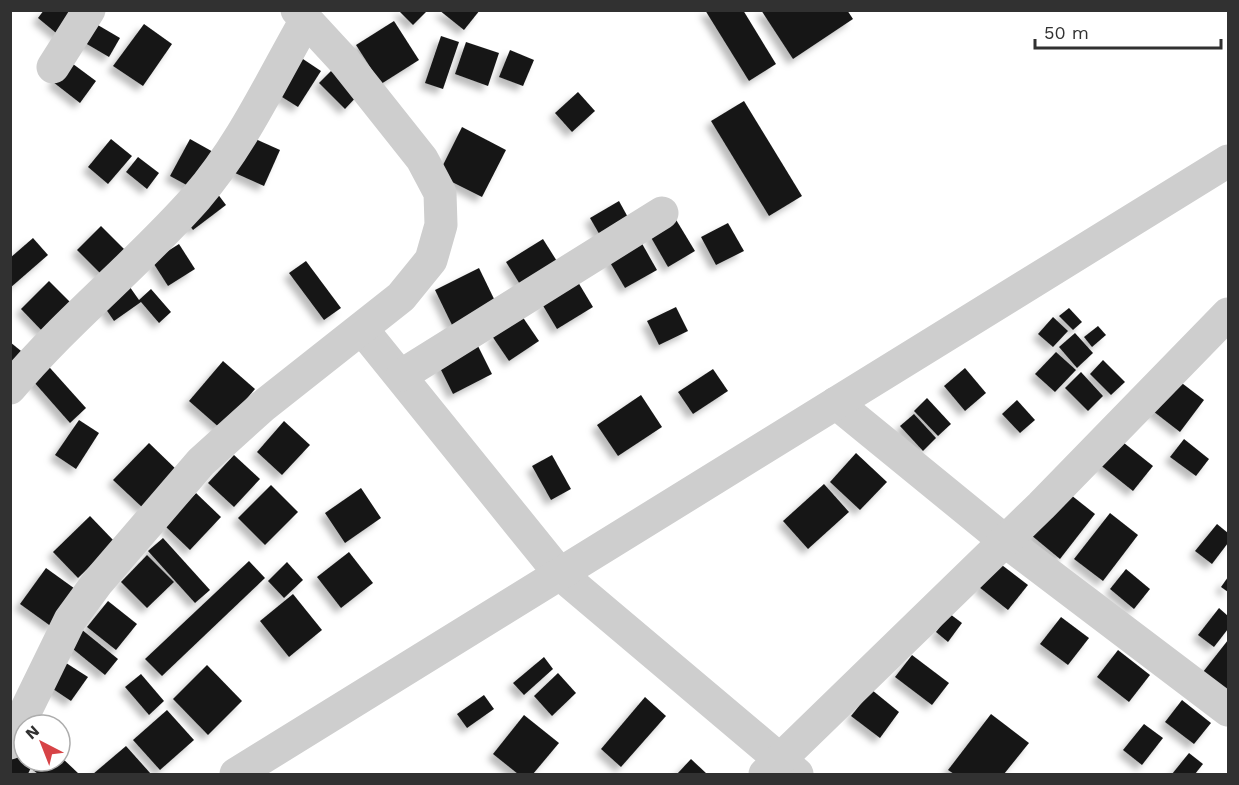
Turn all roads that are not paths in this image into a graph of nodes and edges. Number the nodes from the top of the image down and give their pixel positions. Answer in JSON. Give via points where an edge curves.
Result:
{"nodes":[{"id":1,"x":89,"y":10,"type":"edge"},
{"id":2,"x":302,"y":15,"type":"edge"},
{"id":3,"x":53,"y":67,"type":"dead end"},
{"id":4,"x":1228,"y":160,"type":"edge"},
{"id":5,"x":662,"y":213,"type":"dead end"},
{"id":6,"x":1228,"y":314,"type":"edge"},
{"id":7,"x":362,"y":329,"type":"junction"},
{"id":8,"x":402,"y":375,"type":"junction"},
{"id":9,"x":10,"y":388,"type":"edge"},
{"id":10,"x":836,"y":403,"type":"junction"},
{"id":11,"x":1005,"y":541,"type":"junction"},
{"id":12,"x":560,"y":574,"type":"junction"},
{"id":13,"x":1228,"y":710,"type":"edge"},
{"id":14,"x":10,"y":743,"type":"edge"},
{"id":15,"x":781,"y":769,"type":"edge"},
{"id":16,"x":236,"y":774,"type":"edge"}],
"edges":[{"from":1,"to":3,"type":"street"},
{"from":2,"to":7,"type":"street","via":[[422,159],[441,193],[441,225],[431,260],[400,297]]},
{"from":2,"to":9,"type":"street","via":[[249,124],[223,164],[195,199],[40,352]]},
{"from":4,"to":10,"type":"street"},
{"from":5,"to":8,"type":"street"},
{"from":6,"to":11,"type":"street"},
{"from":7,"to":8,"type":"street"},
{"from":7,"to":14,"type":"street","via":[[263,406],[201,462],[150,520],[70,620]]},
{"from":8,"to":12,"type":"street"},
{"from":10,"to":11,"type":"street"},
{"from":10,"to":12,"type":"street"},
{"from":11,"to":13,"type":"street"},
{"from":11,"to":15,"type":"street"},
{"from":12,"to":15,"type":"street"},
{"from":12,"to":16,"type":"street"}]}
